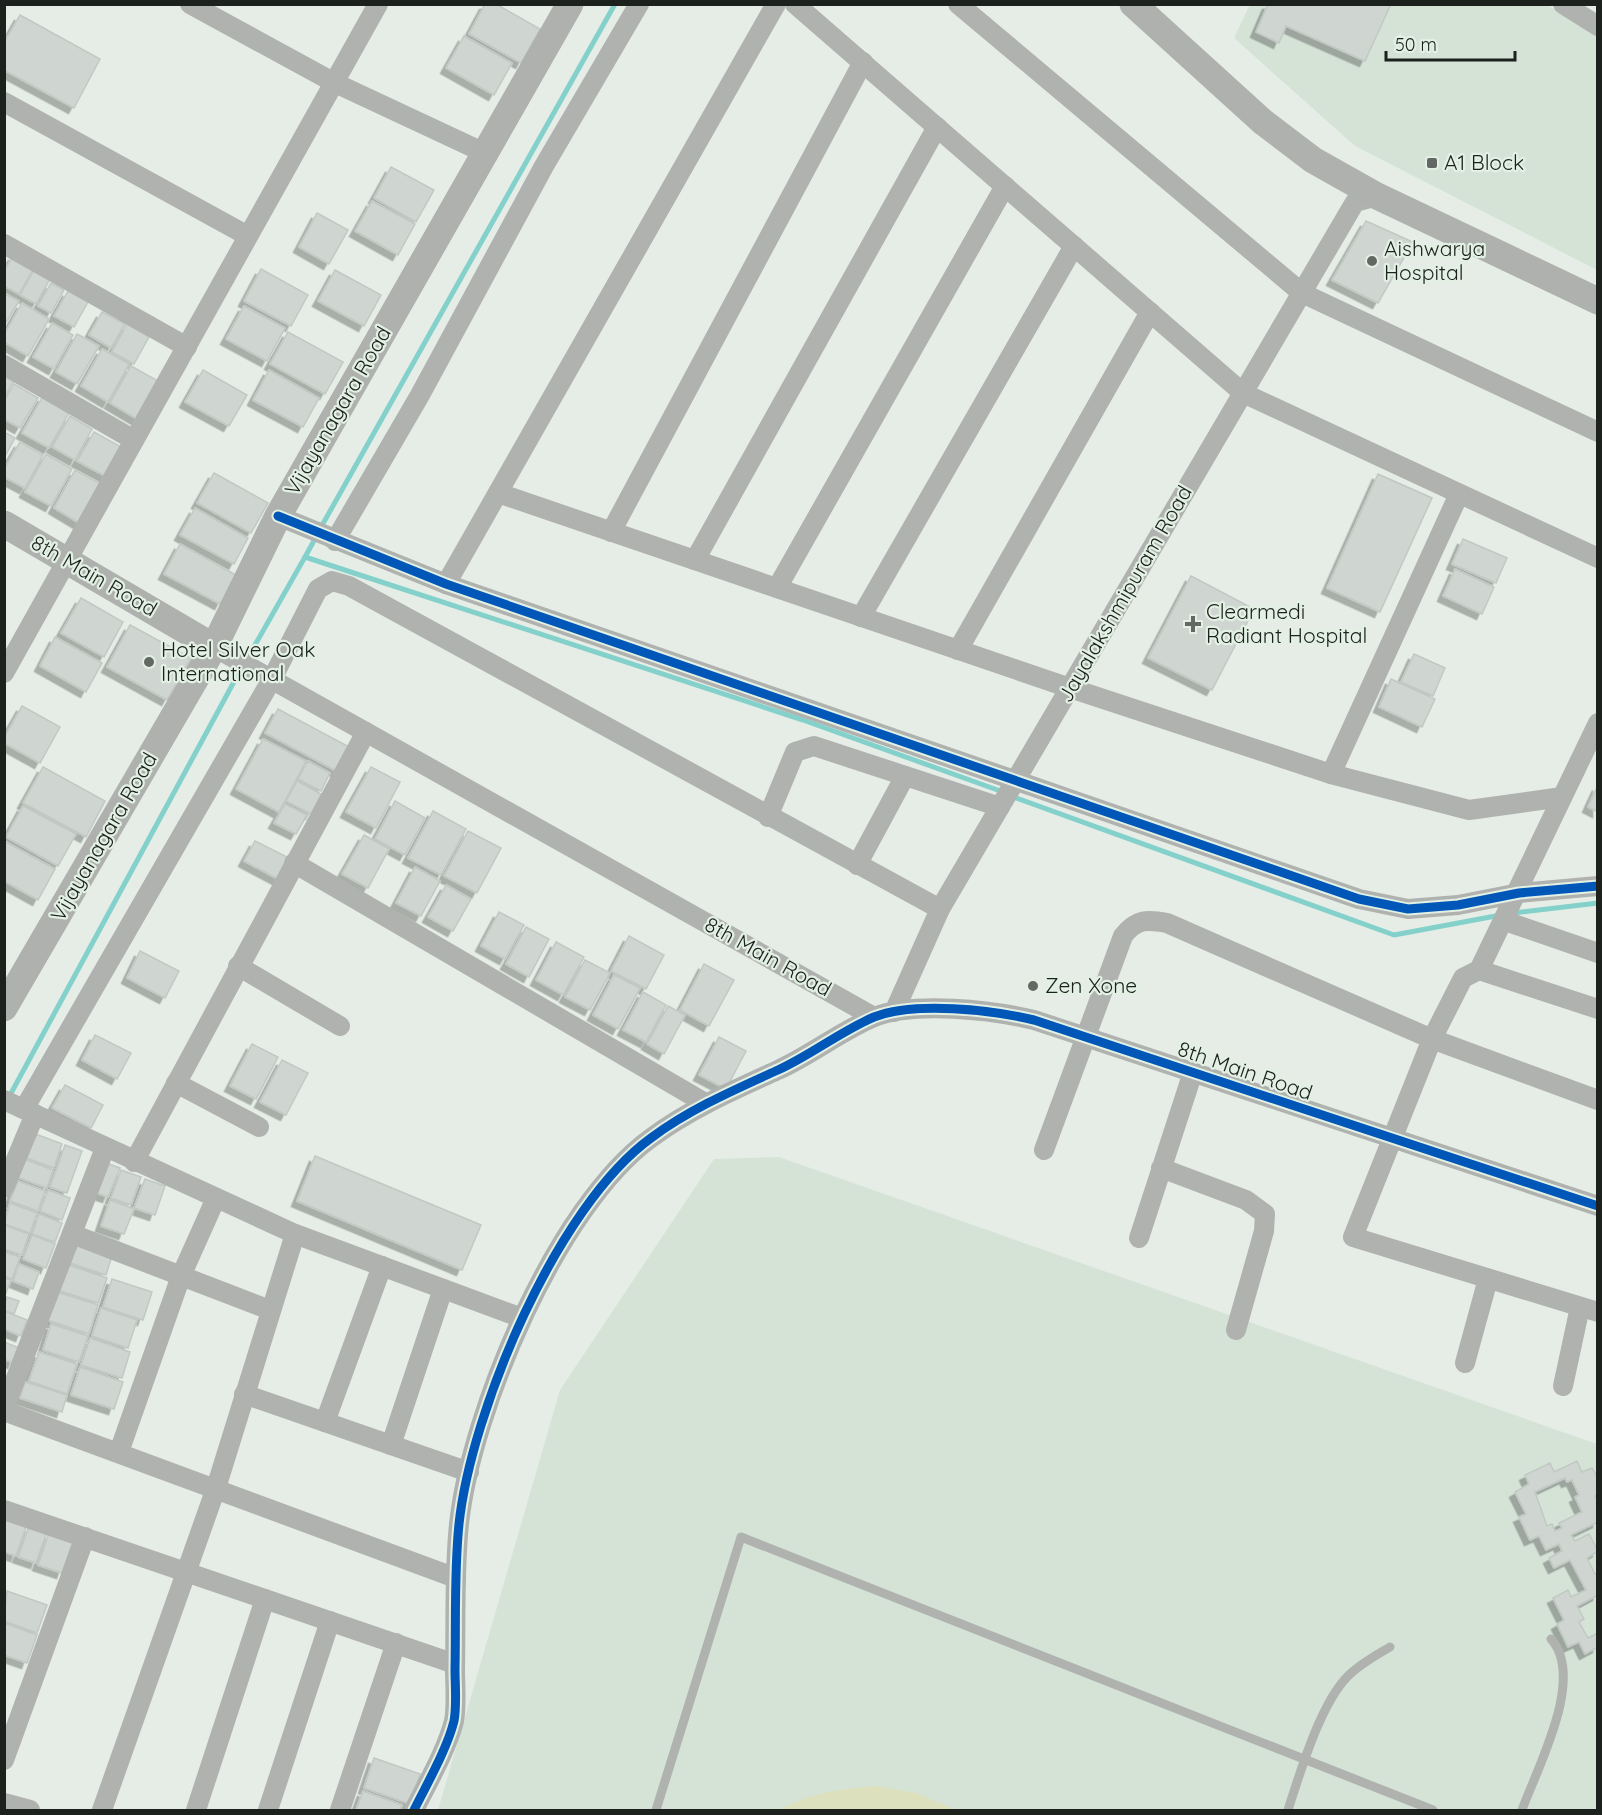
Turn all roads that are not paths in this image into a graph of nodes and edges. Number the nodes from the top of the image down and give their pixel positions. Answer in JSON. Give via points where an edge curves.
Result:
{"nodes":[{"id":1,"x":190,"y":4,"type":"edge"},
{"id":2,"x":378,"y":4,"type":"edge"},
{"id":3,"x":570,"y":4,"type":"edge"},
{"id":4,"x":639,"y":4,"type":"edge"},
{"id":5,"x":776,"y":4,"type":"edge"},
{"id":6,"x":795,"y":4,"type":"edge"},
{"id":7,"x":958,"y":4,"type":"edge"},
{"id":8,"x":1563,"y":4,"type":"edge"},
{"id":9,"x":1135,"y":5,"type":"edge"},
{"id":10,"x":1598,"y":26,"type":"edge"},
{"id":11,"x":863,"y":62,"type":"junction"},
{"id":12,"x":333,"y":82,"type":"junction"},
{"id":13,"x":4,"y":102,"type":"edge"},
{"id":14,"x":937,"y":127,"type":"junction"},
{"id":15,"x":487,"y":154,"type":"junction"},
{"id":16,"x":1005,"y":186,"type":"junction"},
{"id":17,"x":1377,"y":196,"type":"junction"},
{"id":18,"x":248,"y":236,"type":"junction"},
{"id":19,"x":4,"y":244,"type":"edge"},
{"id":20,"x":1074,"y":246,"type":"junction"},
{"id":21,"x":1302,"y":293,"type":"junction"},
{"id":22,"x":1598,"y":302,"type":"edge"},
{"id":23,"x":1150,"y":312,"type":"junction"},
{"id":24,"x":188,"y":347,"type":"junction"},
{"id":25,"x":4,"y":365,"type":"edge"},
{"id":26,"x":1243,"y":393,"type":"junction"},
{"id":27,"x":1598,"y":432,"type":"edge"},
{"id":28,"x":134,"y":440,"type":"junction"},
{"id":29,"x":498,"y":493,"type":"junction"},
{"id":30,"x":1459,"y":494,"type":"junction"},
{"id":31,"x":278,"y":516,"type":"junction"},
{"id":32,"x":4,"y":524,"type":"edge"},
{"id":33,"x":611,"y":532,"type":"junction"},
{"id":34,"x":335,"y":541,"type":"junction"},
{"id":35,"x":1598,"y":558,"type":"edge"},
{"id":36,"x":66,"y":560,"type":"junction"},
{"id":37,"x":694,"y":560,"type":"junction"},
{"id":38,"x":446,"y":584,"type":"junction"},
{"id":39,"x":777,"y":588,"type":"junction"},
{"id":40,"x":861,"y":617,"type":"junction"},
{"id":41,"x":214,"y":647,"type":"junction"},
{"id":42,"x":958,"y":650,"type":"junction"},
{"id":43,"x":4,"y":673,"type":"edge"},
{"id":44,"x":272,"y":679,"type":"junction"},
{"id":45,"x":1070,"y":688,"type":"junction"},
{"id":46,"x":1598,"y":723,"type":"edge"},
{"id":47,"x":366,"y":732,"type":"junction"},
{"id":48,"x":1331,"y":774,"type":"junction"},
{"id":49,"x":905,"y":776,"type":"junction"},
{"id":50,"x":1016,"y":780,"type":"junction"},
{"id":51,"x":1562,"y":797,"type":"junction"},
{"id":52,"x":1000,"y":807,"type":"junction"},
{"id":53,"x":768,"y":817,"type":"junction"},
{"id":54,"x":294,"y":863,"type":"junction"},
{"id":55,"x":857,"y":865,"type":"junction"},
{"id":56,"x":1598,"y":886,"type":"edge"},
{"id":57,"x":1519,"y":893,"type":"junction"},
{"id":58,"x":940,"y":909,"type":"junction"},
{"id":59,"x":1505,"y":921,"type":"junction"},
{"id":60,"x":1598,"y":953,"type":"edge"},
{"id":61,"x":238,"y":966,"type":"junction"},
{"id":62,"x":1479,"y":970,"type":"junction"},
{"id":63,"x":4,"y":1008,"type":"edge"},
{"id":64,"x":1598,"y":1010,"type":"edge"},
{"id":65,"x":894,"y":1012,"type":"junction"},
{"id":66,"x":874,"y":1017,"type":"junction"},
{"id":67,"x":340,"y":1026,"type":"dead end"},
{"id":68,"x":1087,"y":1037,"type":"junction"},
{"id":69,"x":1432,"y":1039,"type":"junction"},
{"id":70,"x":1193,"y":1072,"type":"junction"},
{"id":71,"x":176,"y":1083,"type":"junction"},
{"id":72,"x":4,"y":1100,"type":"edge"},
{"id":73,"x":1598,"y":1100,"type":"edge"},
{"id":74,"x":705,"y":1104,"type":"junction"},
{"id":75,"x":30,"y":1112,"type":"junction"},
{"id":76,"x":259,"y":1126,"type":"dead end"},
{"id":77,"x":1391,"y":1139,"type":"junction"},
{"id":78,"x":105,"y":1148,"type":"junction"},
{"id":79,"x":1044,"y":1150,"type":"dead end"},
{"id":80,"x":134,"y":1162,"type":"junction"},
{"id":81,"x":1161,"y":1168,"type":"junction"},
{"id":82,"x":4,"y":1188,"type":"edge"},
{"id":83,"x":216,"y":1198,"type":"junction"},
{"id":84,"x":1598,"y":1206,"type":"edge"},
{"id":85,"x":72,"y":1234,"type":"junction"},
{"id":86,"x":294,"y":1234,"type":"junction"},
{"id":87,"x":1139,"y":1238,"type":"dead end"},
{"id":88,"x":382,"y":1266,"type":"junction"},
{"id":89,"x":181,"y":1276,"type":"junction"},
{"id":90,"x":1488,"y":1279,"type":"junction"},
{"id":91,"x":443,"y":1289,"type":"junction"},
{"id":92,"x":270,"y":1310,"type":"junction"},
{"id":93,"x":1589,"y":1310,"type":"edge"},
{"id":94,"x":522,"y":1318,"type":"junction"},
{"id":95,"x":1236,"y":1330,"type":"dead end"},
{"id":96,"x":1465,"y":1363,"type":"dead end"},
{"id":97,"x":1563,"y":1386,"type":"dead end"},
{"id":98,"x":244,"y":1394,"type":"junction"},
{"id":99,"x":4,"y":1410,"type":"edge"},
{"id":100,"x":324,"y":1422,"type":"junction"},
{"id":101,"x":392,"y":1445,"type":"junction"},
{"id":102,"x":119,"y":1452,"type":"junction"},
{"id":103,"x":469,"y":1472,"type":"junction"},
{"id":104,"x":216,"y":1488,"type":"junction"},
{"id":105,"x":4,"y":1510,"type":"edge"},
{"id":106,"x":85,"y":1537,"type":"junction"},
{"id":107,"x":185,"y":1572,"type":"junction"},
{"id":108,"x":456,"y":1578,"type":"junction"},
{"id":109,"x":265,"y":1599,"type":"junction"},
{"id":110,"x":330,"y":1621,"type":"junction"},
{"id":111,"x":1551,"y":1640,"type":"dead end"},
{"id":112,"x":396,"y":1643,"type":"junction"},
{"id":113,"x":1390,"y":1647,"type":"dead end"},
{"id":114,"x":455,"y":1664,"type":"junction"},
{"id":115,"x":4,"y":1760,"type":"edge"},
{"id":116,"x":1304,"y":1760,"type":"junction"},
{"id":117,"x":4,"y":1803,"type":"edge"},
{"id":118,"x":30,"y":1810,"type":"edge"},
{"id":119,"x":102,"y":1810,"type":"edge"},
{"id":120,"x":196,"y":1810,"type":"edge"},
{"id":121,"x":268,"y":1810,"type":"edge"},
{"id":122,"x":340,"y":1810,"type":"edge"},
{"id":123,"x":414,"y":1810,"type":"edge"},
{"id":124,"x":656,"y":1810,"type":"edge"},
{"id":125,"x":1288,"y":1810,"type":"edge"},
{"id":126,"x":1433,"y":1810,"type":"edge"},
{"id":127,"x":1522,"y":1810,"type":"edge"}],
"edges":[{"from":1,"to":12,"type":"street"},
{"from":2,"to":12,"type":"street"},
{"from":3,"to":15,"type":"street","name":"Vijayanagara Road"},
{"from":4,"to":34,"type":"street"},
{"from":5,"to":29,"type":"street"},
{"from":6,"to":11,"type":"street"},
{"from":7,"to":21,"type":"street"},
{"from":8,"to":10,"type":"street"},
{"from":9,"to":17,"type":"street","via":[[1263,122],[1313,160]]},
{"from":11,"to":14,"type":"street"},
{"from":11,"to":33,"type":"street"},
{"from":12,"to":15,"type":"street"},
{"from":12,"to":18,"type":"street"},
{"from":13,"to":18,"type":"street"},
{"from":14,"to":16,"type":"street"},
{"from":14,"to":37,"type":"street"},
{"from":15,"to":31,"type":"street","name":"Vijayanagara Road"},
{"from":16,"to":20,"type":"street"},
{"from":16,"to":39,"type":"street"},
{"from":17,"to":21,"type":"street","name":"Jayalakshmipuram Road","via":[[1355,202]]},
{"from":17,"to":22,"type":"street"},
{"from":18,"to":24,"type":"street"},
{"from":19,"to":24,"type":"street"},
{"from":20,"to":23,"type":"street"},
{"from":20,"to":40,"type":"street"},
{"from":21,"to":26,"type":"street","name":"Jayalakshmipuram Road"},
{"from":21,"to":27,"type":"street"},
{"from":23,"to":26,"type":"street"},
{"from":23,"to":42,"type":"street"},
{"from":24,"to":28,"type":"street"},
{"from":25,"to":28,"type":"street"},
{"from":26,"to":30,"type":"street"},
{"from":26,"to":45,"type":"street","name":"Jayalakshmipuram Road"},
{"from":28,"to":36,"type":"street"},
{"from":29,"to":33,"type":"street"},
{"from":29,"to":38,"type":"street"},
{"from":30,"to":35,"type":"street"},
{"from":30,"to":48,"type":"street"},
{"from":31,"to":34,"type":"street"},
{"from":31,"to":41,"type":"street","name":"Vijayanagara Road"},
{"from":32,"to":36,"type":"street","name":"8th Main Road"},
{"from":33,"to":37,"type":"street"},
{"from":34,"to":38,"type":"street"},
{"from":36,"to":41,"type":"street","name":"8th Main Road"},
{"from":36,"to":43,"type":"street"},
{"from":37,"to":39,"type":"street"},
{"from":38,"to":50,"type":"street"},
{"from":39,"to":40,"type":"street"},
{"from":40,"to":42,"type":"street"},
{"from":41,"to":44,"type":"street","name":"8th Main Road"},
{"from":41,"to":63,"type":"street","name":"Vijayanagara Road"},
{"from":42,"to":45,"type":"street"},
{"from":44,"to":47,"type":"street","name":"8th Main Road"},
{"from":44,"to":53,"type":"street","via":[[318,589],[332,580]]},
{"from":44,"to":75,"type":"street"},
{"from":45,"to":48,"type":"street"},
{"from":45,"to":50,"type":"street","name":"Jayalakshmipuram Road"},
{"from":46,"to":51,"type":"street"},
{"from":47,"to":54,"type":"street"},
{"from":47,"to":66,"type":"street","name":"8th Main Road"},
{"from":48,"to":51,"type":"street","via":[[1469,810]]},
{"from":49,"to":52,"type":"street"},
{"from":49,"to":53,"type":"street","via":[[814,746],[803,748],[795,752]]},
{"from":49,"to":55,"type":"street"},
{"from":50,"to":52,"type":"street","name":"Jayalakshmipuram Road"},
{"from":50,"to":57,"type":"street","via":[[1359,899],[1408,909],[1458,905]]},
{"from":51,"to":57,"type":"street"},
{"from":52,"to":58,"type":"street","name":"Jayalakshmipuram Road"},
{"from":53,"to":55,"type":"street"},
{"from":54,"to":61,"type":"street"},
{"from":54,"to":74,"type":"street"},
{"from":55,"to":58,"type":"street"},
{"from":56,"to":57,"type":"street"},
{"from":57,"to":59,"type":"street"},
{"from":58,"to":65,"type":"street","name":"Jayalakshmipuram Road"},
{"from":59,"to":60,"type":"street"},
{"from":59,"to":62,"type":"street"},
{"from":61,"to":67,"type":"street"},
{"from":61,"to":71,"type":"street"},
{"from":62,"to":64,"type":"street"},
{"from":62,"to":69,"type":"street","via":[[1463,978]]},
{"from":65,"to":66,"type":"street","name":"8th Main Road"},
{"from":65,"to":68,"type":"street","name":"8th Main Road","via":[[966,1008],[1002,1012]]},
{"from":66,"to":74,"type":"street"},
{"from":68,"to":69,"type":"street","via":[[1123,936],[1131,926],[1147,919],[1167,923]]},
{"from":68,"to":70,"type":"street","name":"8th Main Road"},
{"from":68,"to":79,"type":"street"},
{"from":69,"to":73,"type":"street"},
{"from":69,"to":77,"type":"street"},
{"from":70,"to":77,"type":"street","name":"8th Main Road"},
{"from":70,"to":81,"type":"street"},
{"from":71,"to":76,"type":"street"},
{"from":71,"to":80,"type":"street"},
{"from":72,"to":75,"type":"street"},
{"from":74,"to":94,"type":"street","via":[[649,1139],[605,1182],[546,1269]]},
{"from":75,"to":78,"type":"street"},
{"from":75,"to":82,"type":"street"},
{"from":77,"to":84,"type":"street","name":"8th Main Road"},
{"from":77,"to":90,"type":"street","via":[[1353,1237]]},
{"from":78,"to":80,"type":"street"},
{"from":78,"to":85,"type":"street"},
{"from":80,"to":83,"type":"street"},
{"from":81,"to":87,"type":"street"},
{"from":81,"to":95,"type":"street","via":[[1246,1200],[1265,1214],[1264,1231]]},
{"from":83,"to":86,"type":"street"},
{"from":83,"to":89,"type":"street"},
{"from":85,"to":89,"type":"street"},
{"from":85,"to":99,"type":"street"},
{"from":86,"to":88,"type":"street"},
{"from":86,"to":92,"type":"street"},
{"from":88,"to":91,"type":"street"},
{"from":88,"to":100,"type":"street"},
{"from":89,"to":92,"type":"street"},
{"from":89,"to":102,"type":"street"},
{"from":90,"to":93,"type":"street"},
{"from":90,"to":96,"type":"street"},
{"from":91,"to":94,"type":"street"},
{"from":91,"to":101,"type":"street"},
{"from":92,"to":98,"type":"street"},
{"from":93,"to":97,"type":"street"},
{"from":94,"to":103,"type":"street","via":[[495,1384]]},
{"from":98,"to":100,"type":"street"},
{"from":98,"to":104,"type":"street"},
{"from":99,"to":102,"type":"street"},
{"from":100,"to":101,"type":"street"},
{"from":101,"to":103,"type":"street"},
{"from":102,"to":104,"type":"street"},
{"from":103,"to":108,"type":"street","via":[[459,1524]]},
{"from":104,"to":107,"type":"street"},
{"from":104,"to":108,"type":"street"},
{"from":105,"to":106,"type":"street"},
{"from":106,"to":107,"type":"street"},
{"from":106,"to":115,"type":"street"},
{"from":107,"to":109,"type":"street"},
{"from":107,"to":119,"type":"street"},
{"from":108,"to":114,"type":"street"},
{"from":109,"to":110,"type":"street"},
{"from":109,"to":120,"type":"street"},
{"from":110,"to":112,"type":"street"},
{"from":110,"to":121,"type":"street"},
{"from":111,"to":127,"type":"lane","via":[[1559,1649],[1564,1666],[1561,1700]]},
{"from":112,"to":114,"type":"street"},
{"from":112,"to":122,"type":"street"},
{"from":113,"to":116,"type":"lane","via":[[1347,1677],[1333,1696]]},
{"from":114,"to":123,"type":"street","via":[[454,1720]]},
{"from":116,"to":124,"type":"lane","via":[[741,1537]]},
{"from":116,"to":125,"type":"lane"},
{"from":116,"to":126,"type":"lane"},
{"from":117,"to":118,"type":"street"}]}
